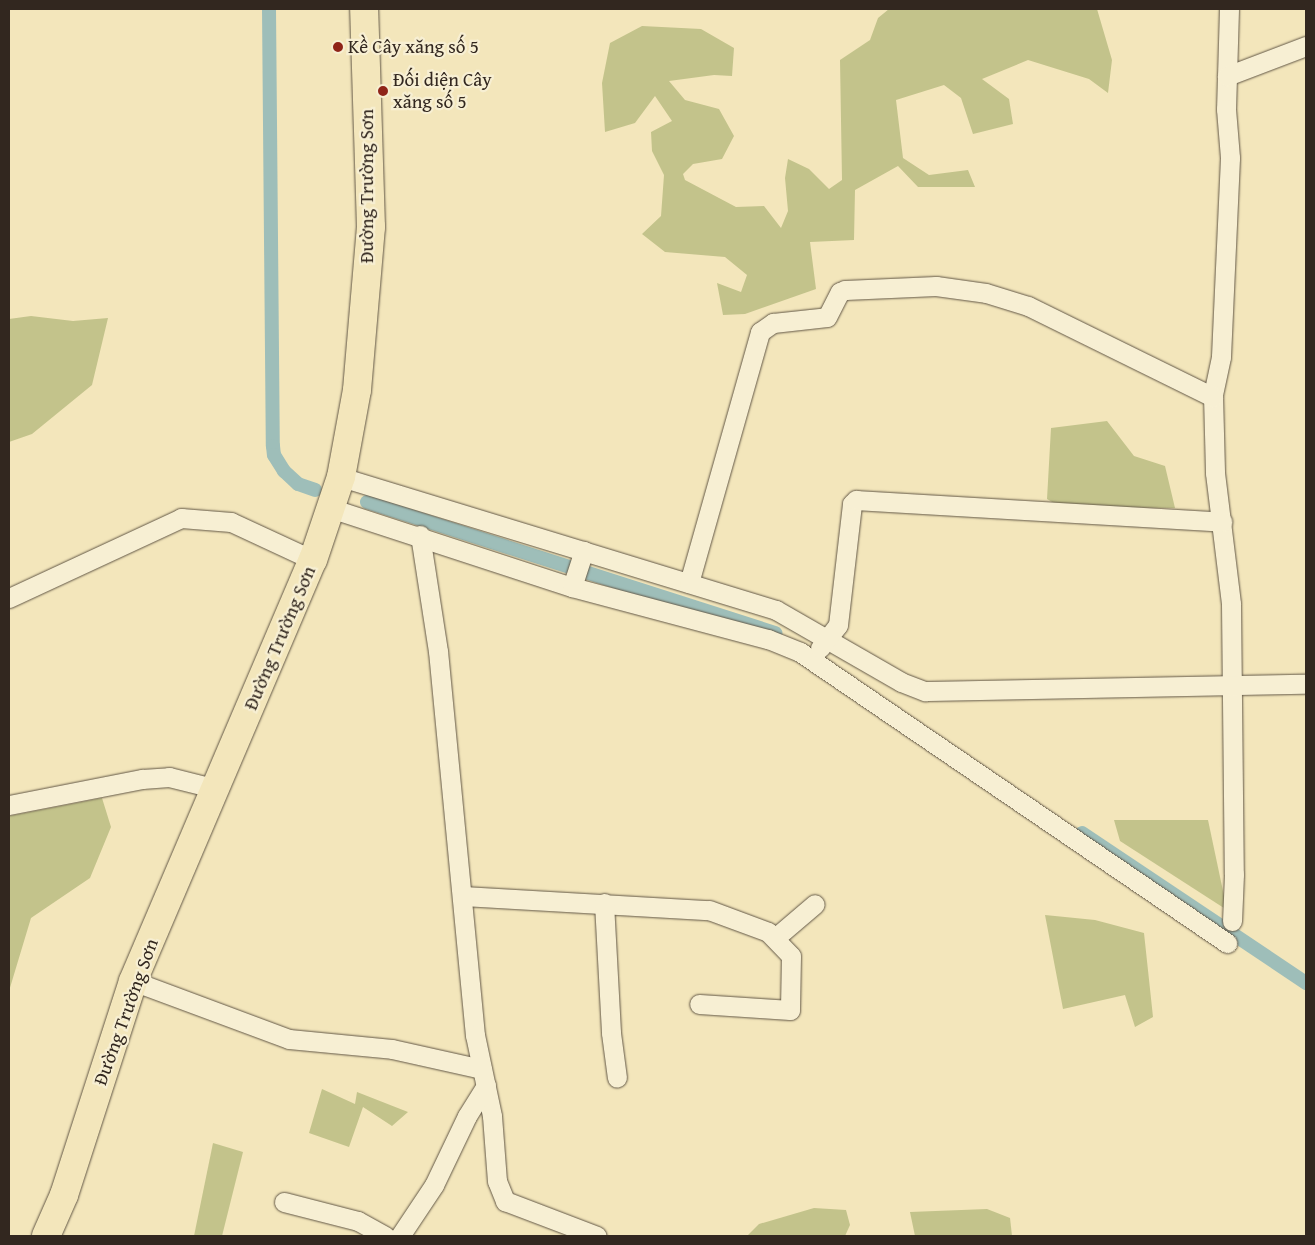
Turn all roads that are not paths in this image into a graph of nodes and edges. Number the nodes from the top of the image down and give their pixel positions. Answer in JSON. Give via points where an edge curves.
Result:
{"nodes":[{"id":1,"x":364,"y":9,"type":"edge"},
{"id":2,"x":1229,"y":9,"type":"edge"},
{"id":3,"x":1306,"y":46,"type":"edge"},
{"id":4,"x":1227,"y":76,"type":"junction"},
{"id":5,"x":1213,"y":397,"type":"junction"},
{"id":6,"x":341,"y":477,"type":"junction"},
{"id":7,"x":330,"y":508,"type":"junction"},
{"id":8,"x":1222,"y":522,"type":"junction"},
{"id":9,"x":420,"y":535,"type":"junction"},
{"id":10,"x":584,"y":551,"type":"junction"},
{"id":11,"x":312,"y":560,"type":"junction"},
{"id":12,"x":689,"y":583,"type":"junction"},
{"id":13,"x":572,"y":587,"type":"junction"},
{"id":14,"x":9,"y":598,"type":"edge"},
{"id":15,"x":828,"y":639,"type":"junction"},
{"id":16,"x":811,"y":659,"type":"junction"},
{"id":17,"x":1233,"y":684,"type":"junction"},
{"id":18,"x":1306,"y":684,"type":"edge"},
{"id":19,"x":217,"y":788,"type":"junction"},
{"id":20,"x":9,"y":805,"type":"edge"},
{"id":21,"x":463,"y":896,"type":"junction"},
{"id":22,"x":604,"y":903,"type":"junction"},
{"id":23,"x":815,"y":904,"type":"dead end"},
{"id":24,"x":1232,"y":921,"type":"dead end"},
{"id":25,"x":775,"y":938,"type":"junction"},
{"id":26,"x":1227,"y":943,"type":"dead end"},
{"id":27,"x":133,"y":981,"type":"junction"},
{"id":28,"x":699,"y":1004,"type":"dead end"},
{"id":29,"x":484,"y":1078,"type":"junction"},
{"id":30,"x":617,"y":1078,"type":"dead end"},
{"id":31,"x":284,"y":1202,"type":"dead end"},
{"id":32,"x":46,"y":1236,"type":"edge"},
{"id":33,"x":385,"y":1236,"type":"edge"},
{"id":34,"x":400,"y":1236,"type":"edge"},
{"id":35,"x":596,"y":1236,"type":"edge"}],
"edges":[{"from":1,"to":6,"type":"highway","name":"Đường Trường Sơn","via":[[371,227],[357,390]]},
{"from":2,"to":4,"type":"street"},
{"from":3,"to":4,"type":"street"},
{"from":4,"to":5,"type":"street","via":[[1230,158],[1221,357]]},
{"from":5,"to":8,"type":"street","via":[[1215,472]]},
{"from":5,"to":12,"type":"street","via":[[1028,306],[986,292],[936,286],[845,290],[840,292],[826,317],[774,324],[760,332]]},
{"from":6,"to":7,"type":"highway","name":"Đường Trường Sơn"},
{"from":6,"to":10,"type":"street"},
{"from":7,"to":9,"type":"street"},
{"from":7,"to":11,"type":"highway","name":"Đường Trường Sơn"},
{"from":8,"to":15,"type":"street","via":[[856,500],[852,504],[838,626]]},
{"from":8,"to":17,"type":"street"},
{"from":9,"to":13,"type":"street"},
{"from":9,"to":21,"type":"street","via":[[438,651]]},
{"from":10,"to":12,"type":"street"},
{"from":10,"to":13,"type":"street"},
{"from":11,"to":14,"type":"street","via":[[231,522],[181,518]]},
{"from":11,"to":19,"type":"highway","name":"Đường Trường Sơn"},
{"from":12,"to":15,"type":"street","via":[[776,610]]},
{"from":13,"to":16,"type":"street","via":[[768,639]]},
{"from":15,"to":16,"type":"street"},
{"from":15,"to":17,"type":"street","via":[[901,682],[925,691]]},
{"from":16,"to":26,"type":"street"},
{"from":17,"to":18,"type":"street"},
{"from":17,"to":24,"type":"street"},
{"from":19,"to":20,"type":"street","via":[[168,777],[142,779]]},
{"from":19,"to":27,"type":"highway","name":"Đường Trường Sơn"},
{"from":21,"to":22,"type":"street"},
{"from":21,"to":29,"type":"street","via":[[475,1035]]},
{"from":22,"to":25,"type":"street","via":[[709,910],[728,914]]},
{"from":22,"to":30,"type":"street","via":[[611,1033]]},
{"from":23,"to":25,"type":"street"},
{"from":25,"to":28,"type":"street","via":[[791,956],[790,1010]]},
{"from":27,"to":29,"type":"street","via":[[289,1039],[392,1049]]},
{"from":27,"to":32,"type":"highway","name":"Đường Trường Sơn","via":[[64,1195]]},
{"from":29,"to":34,"type":"street","via":[[434,1185]]},
{"from":29,"to":35,"type":"street","via":[[492,1116],[497,1181],[506,1200]]},
{"from":31,"to":33,"type":"street","via":[[358,1221]]}]}
